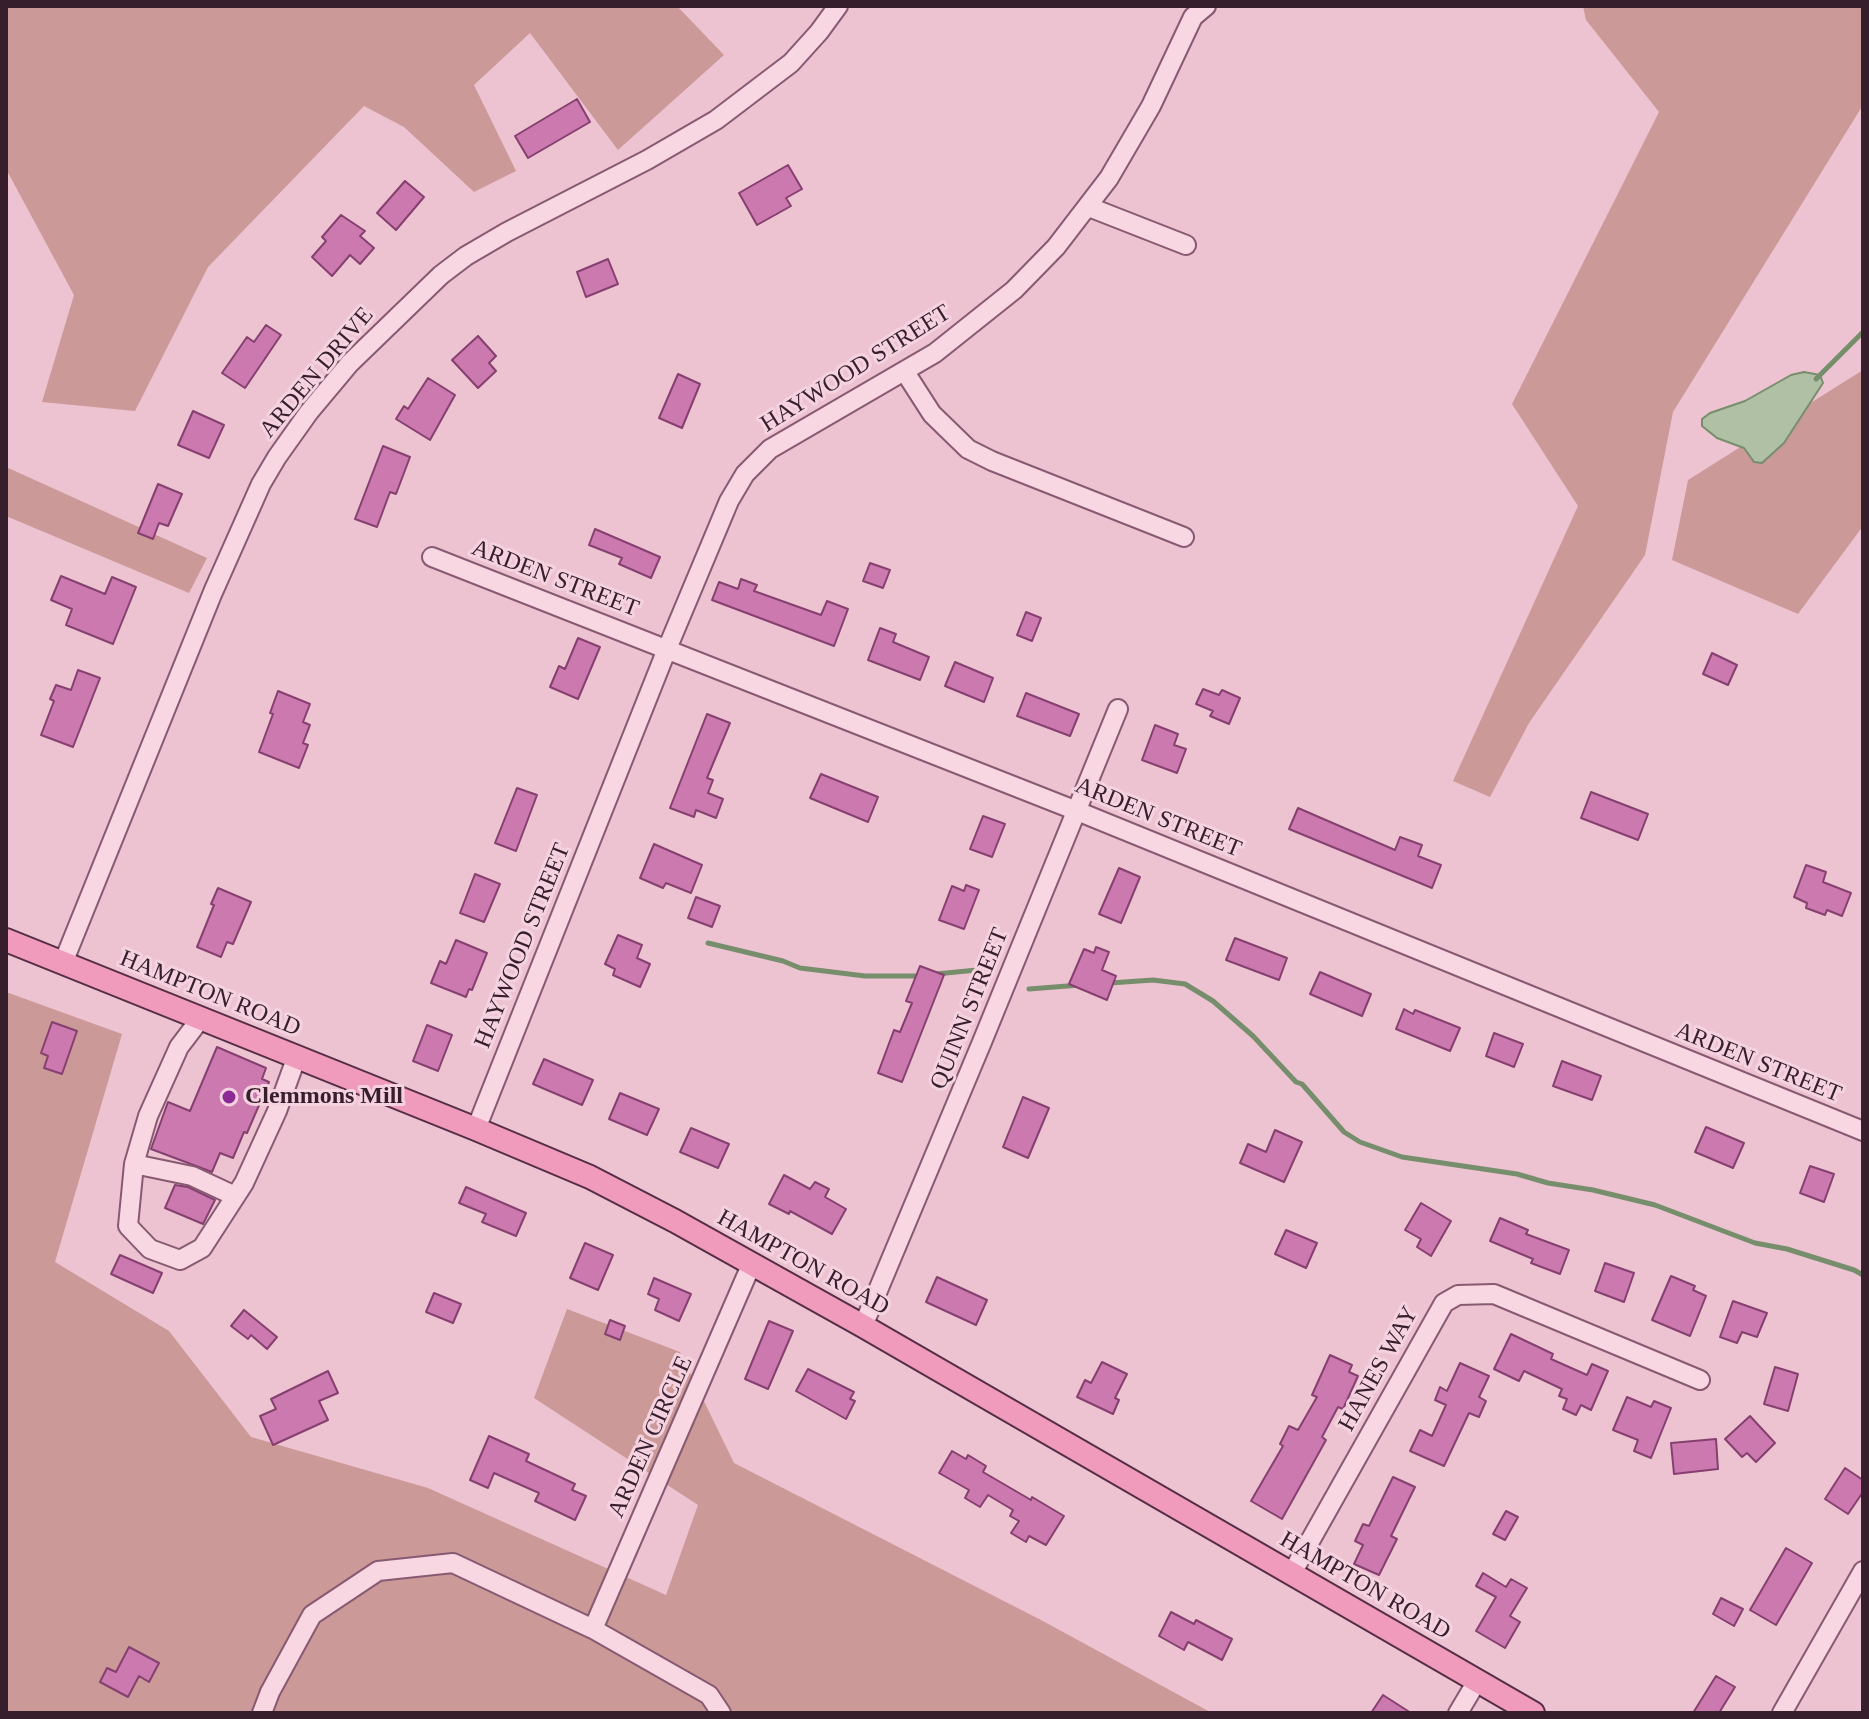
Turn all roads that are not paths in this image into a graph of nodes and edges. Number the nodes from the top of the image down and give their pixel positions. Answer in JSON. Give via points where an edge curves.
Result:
{"nodes":[{"id":1,"x":838,"y":6,"type":"edge"},
{"id":2,"x":1206,"y":6,"type":"edge"},
{"id":3,"x":1089,"y":207,"type":"junction"},
{"id":4,"x":1186,"y":245,"type":"dead end"},
{"id":5,"x":905,"y":372,"type":"junction"},
{"id":6,"x":1184,"y":537,"type":"dead end"},
{"id":7,"x":432,"y":557,"type":"dead end"},
{"id":8,"x":667,"y":649,"type":"junction"},
{"id":9,"x":1118,"y":709,"type":"dead end"},
{"id":10,"x":1077,"y":811,"type":"junction"},
{"id":11,"x":6,"y":940,"type":"edge"},
{"id":12,"x":63,"y":963,"type":"junction"},
{"id":13,"x":201,"y":1018,"type":"junction"},
{"id":14,"x":297,"y":1056,"type":"junction"},
{"id":15,"x":476,"y":1129,"type":"junction"},
{"id":16,"x":1863,"y":1131,"type":"edge"},
{"id":17,"x":134,"y":1164,"type":"junction"},
{"id":18,"x":235,"y":1196,"type":"junction"},
{"id":19,"x":752,"y":1263,"type":"junction"},
{"id":20,"x":863,"y":1326,"type":"junction"},
{"id":21,"x":1700,"y":1380,"type":"dead end"},
{"id":22,"x":1863,"y":1571,"type":"edge"},
{"id":23,"x":1292,"y":1573,"type":"junction"},
{"id":24,"x":593,"y":1629,"type":"junction"},
{"id":25,"x":1477,"y":1681,"type":"junction"},
{"id":26,"x":262,"y":1713,"type":"edge"},
{"id":27,"x":721,"y":1713,"type":"edge"},
{"id":28,"x":1458,"y":1713,"type":"edge"},
{"id":29,"x":1533,"y":1713,"type":"edge"},
{"id":30,"x":1782,"y":1713,"type":"edge"}],
"edges":[{"from":1,"to":12,"type":"street","name":"ARDEN DRIVE","via":[[791,63],[716,120],[507,232],[441,275],[359,353],[309,412],[261,484]]},
{"from":2,"to":3,"type":"street","name":"HAYWOOD STREET","via":[[1193,17],[1151,106]]},
{"from":3,"to":4,"type":"street"},
{"from":3,"to":5,"type":"street","name":"HAYWOOD STREET","via":[[1014,290]]},
{"from":5,"to":6,"type":"street","via":[[932,414],[968,449]]},
{"from":5,"to":8,"type":"street","name":"HAYWOOD STREET","via":[[770,449],[745,474]]},
{"from":7,"to":8,"type":"street","name":"ARDEN STREET"},
{"from":8,"to":10,"type":"street","name":"ARDEN STREET"},
{"from":8,"to":15,"type":"street","name":"HAYWOOD STREET"},
{"from":9,"to":10,"type":"street","name":"QUINN STREET"},
{"from":10,"to":16,"type":"street","name":"ARDEN STREET"},
{"from":10,"to":20,"type":"street","name":"QUINN STREET"},
{"from":11,"to":12,"type":"main road","name":"HAMPTON ROAD"},
{"from":12,"to":13,"type":"main road","name":"HAMPTON ROAD"},
{"from":13,"to":14,"type":"main road","name":"HAMPTON ROAD"},
{"from":13,"to":17,"type":"street","via":[[179,1047],[148,1116]]},
{"from":14,"to":15,"type":"main road","name":"HAMPTON ROAD"},
{"from":14,"to":18,"type":"street"},
{"from":15,"to":19,"type":"main road","name":"HAMPTON ROAD","via":[[590,1177]]},
{"from":17,"to":18,"type":"street","via":[[192,1176]]},
{"from":17,"to":18,"type":"street","via":[[128,1226],[150,1249],[180,1260],[202,1248]]},
{"from":19,"to":20,"type":"main road","name":"HAMPTON ROAD"},
{"from":19,"to":24,"type":"street","name":"ARDEN CIRCLE"},
{"from":20,"to":23,"type":"main road","name":"HAMPTON ROAD"},
{"from":21,"to":23,"type":"street","name":"HANES WAY","via":[[1494,1294],[1458,1295],[1444,1303]]},
{"from":22,"to":30,"type":"street"},
{"from":23,"to":25,"type":"main road","name":"HAMPTON ROAD"},
{"from":24,"to":26,"type":"street","via":[[453,1563],[378,1571],[312,1615]]},
{"from":24,"to":27,"type":"street","via":[[709,1695]]},
{"from":25,"to":28,"type":"street"},
{"from":25,"to":29,"type":"main road","name":"HAMPTON ROAD"}]}
